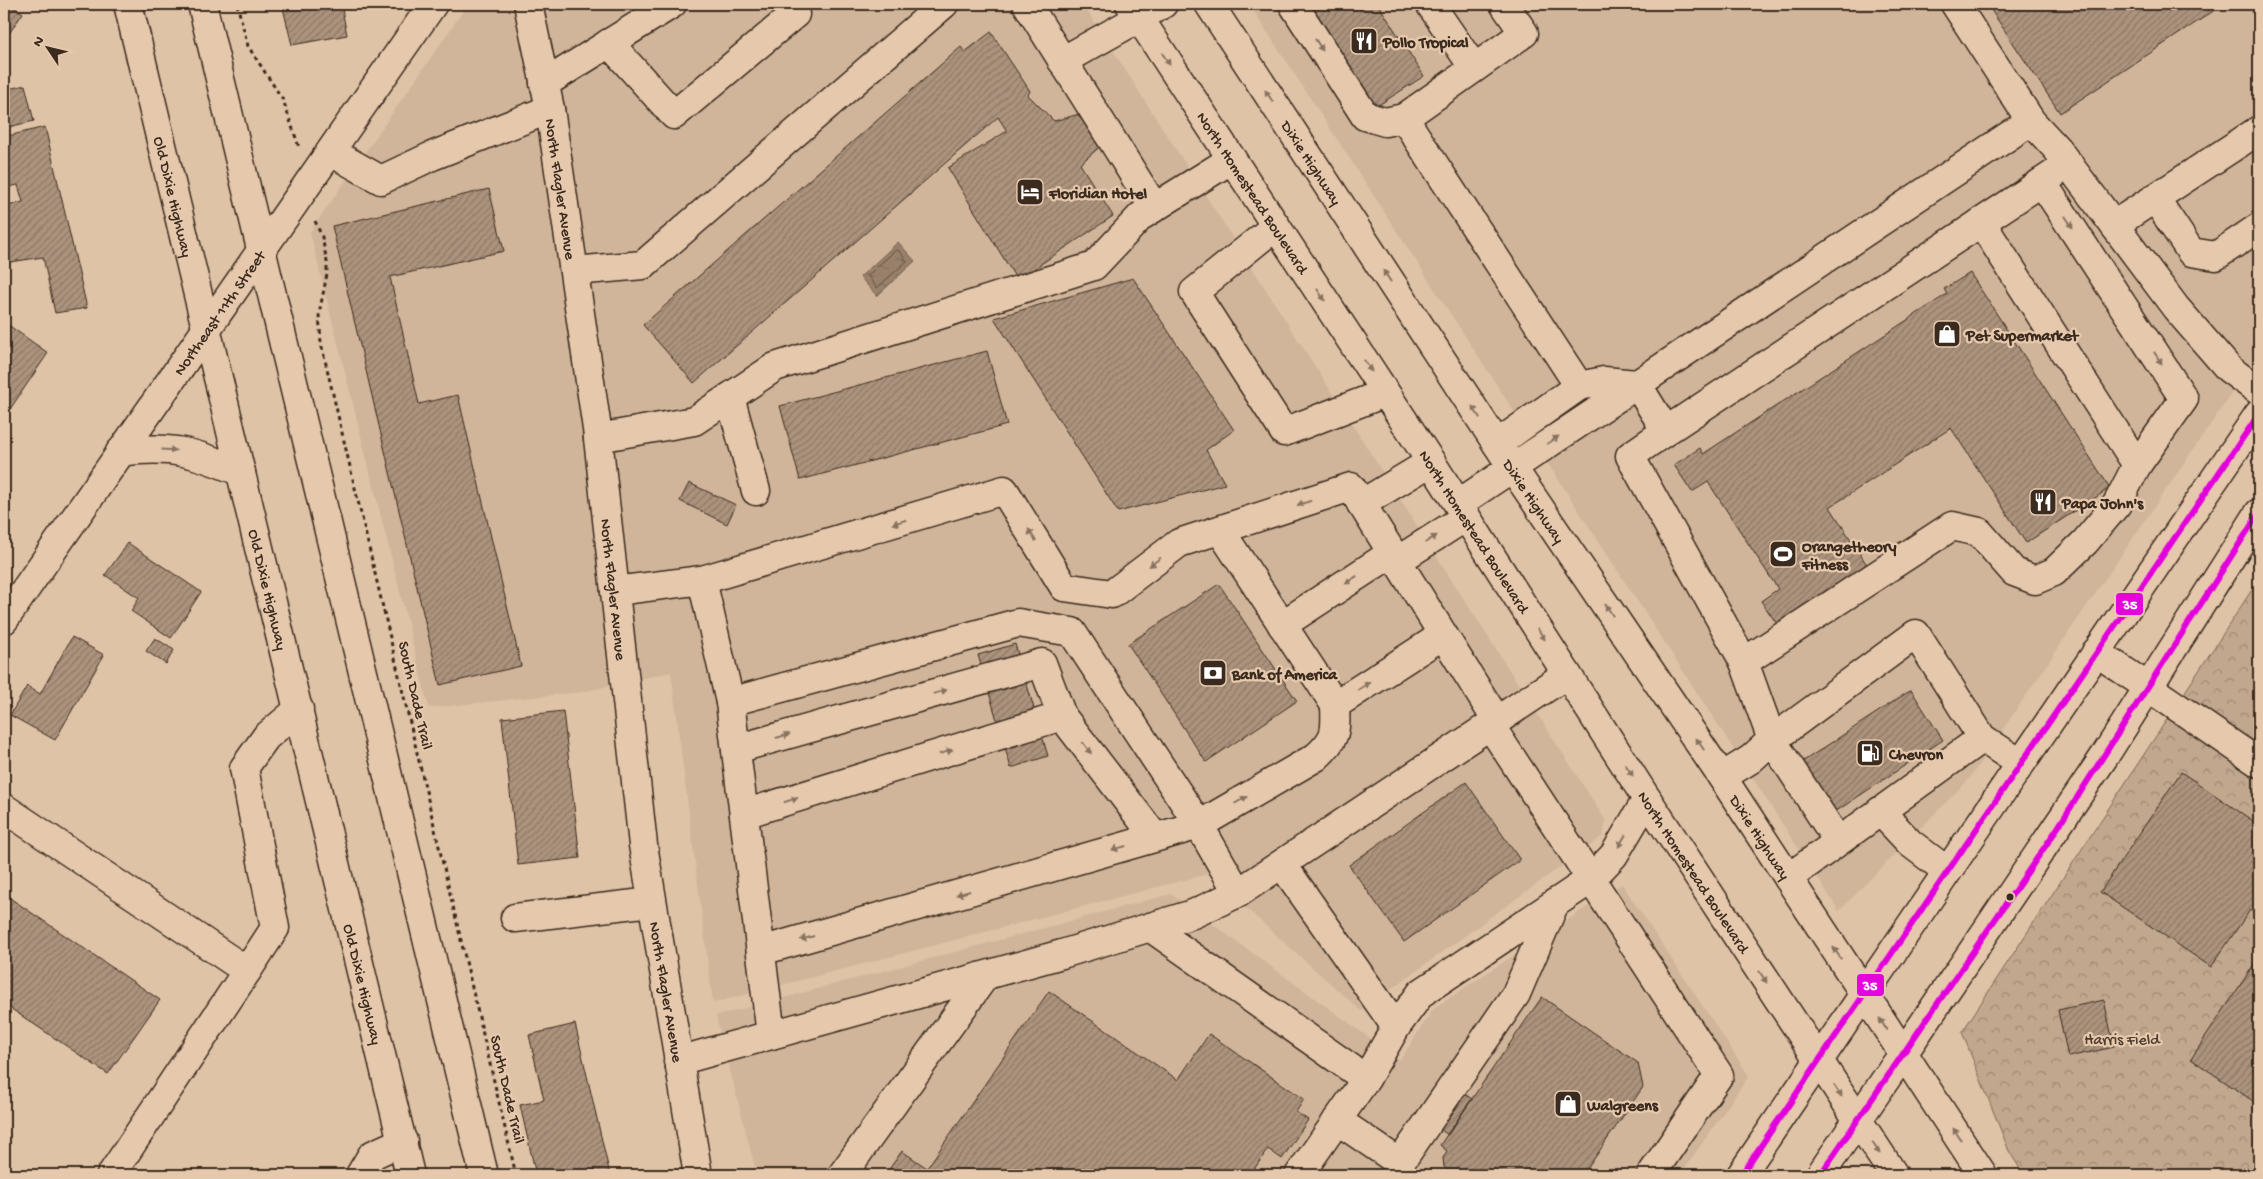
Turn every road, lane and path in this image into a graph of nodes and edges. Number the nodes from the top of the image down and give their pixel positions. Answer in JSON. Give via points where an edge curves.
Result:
{"nodes":[{"id":1,"x":128,"y":4,"type":"edge"},
{"id":2,"x":202,"y":4,"type":"edge"},
{"id":3,"x":237,"y":4,"type":"edge"},
{"id":4,"x":433,"y":4,"type":"edge"},
{"id":5,"x":528,"y":4,"type":"edge"},
{"id":6,"x":672,"y":4,"type":"edge"},
{"id":7,"x":787,"y":4,"type":"edge"},
{"id":8,"x":944,"y":4,"type":"edge"},
{"id":9,"x":1027,"y":4,"type":"edge"},
{"id":10,"x":1163,"y":4,"type":"edge"},
{"id":11,"x":1209,"y":4,"type":"edge"},
{"id":12,"x":1293,"y":4,"type":"edge"},
{"id":13,"x":1430,"y":4,"type":"edge"},
{"id":14,"x":1504,"y":4,"type":"edge"},
{"id":15,"x":1955,"y":4,"type":"edge"},
{"id":16,"x":1135,"y":11,"type":"edge"},
{"id":17,"x":609,"y":43,"type":"junction"},
{"id":18,"x":1062,"y":61,"type":"junction"},
{"id":19,"x":1474,"y":68,"type":"junction"},
{"id":20,"x":547,"y":96,"type":"junction"},
{"id":21,"x":1404,"y":118,"type":"junction"},
{"id":22,"x":2031,"y":121,"type":"junction"},
{"id":23,"x":2259,"y":130,"type":"edge"},
{"id":24,"x":298,"y":142,"type":"dead end"},
{"id":25,"x":331,"y":152,"type":"junction"},
{"id":26,"x":1232,"y":159,"type":"junction"},
{"id":27,"x":2069,"y":164,"type":"junction"},
{"id":28,"x":2042,"y":182,"type":"junction"},
{"id":29,"x":2155,"y":198,"type":"junction"},
{"id":30,"x":1154,"y":207,"type":"junction"},
{"id":31,"x":315,"y":220,"type":"dead end"},
{"id":32,"x":1981,"y":222,"type":"junction"},
{"id":33,"x":2114,"y":224,"type":"junction"},
{"id":34,"x":1276,"y":226,"type":"junction"},
{"id":35,"x":2259,"y":227,"type":"edge"},
{"id":36,"x":262,"y":251,"type":"junction"},
{"id":37,"x":574,"y":271,"type":"junction"},
{"id":38,"x":206,"y":329,"type":"junction"},
{"id":39,"x":1637,"y":384,"type":"junction"},
{"id":40,"x":1579,"y":386,"type":"junction"},
{"id":41,"x":2259,"y":391,"type":"edge"},
{"id":42,"x":1385,"y":393,"type":"junction"},
{"id":43,"x":730,"y":397,"type":"junction"},
{"id":44,"x":2259,"y":414,"type":"edge"},
{"id":45,"x":1666,"y":430,"type":"junction"},
{"id":46,"x":598,"y":438,"type":"junction"},
{"id":47,"x":1497,"y":444,"type":"junction"},
{"id":48,"x":120,"y":452,"type":"junction"},
{"id":49,"x":1431,"y":462,"type":"junction"},
{"id":50,"x":2137,"y":464,"type":"junction"},
{"id":51,"x":1512,"y":467,"type":"junction"},
{"id":52,"x":241,"y":472,"type":"junction"},
{"id":53,"x":756,"y":490,"type":"dead end"},
{"id":54,"x":1356,"y":496,"type":"junction"},
{"id":55,"x":1462,"y":510,"type":"junction"},
{"id":56,"x":2259,"y":513,"type":"edge"},
{"id":57,"x":1220,"y":530,"type":"junction"},
{"id":58,"x":1394,"y":557,"type":"junction"},
{"id":59,"x":702,"y":580,"type":"junction"},
{"id":60,"x":615,"y":591,"type":"junction"},
{"id":61,"x":4,"y":620,"type":"edge"},
{"id":62,"x":1282,"y":626,"type":"junction"},
{"id":63,"x":1443,"y":635,"type":"junction"},
{"id":64,"x":2096,"y":652,"type":"junction"},
{"id":65,"x":1744,"y":662,"type":"junction"},
{"id":66,"x":1567,"y":674,"type":"junction"},
{"id":67,"x":2148,"y":687,"type":"junction"},
{"id":68,"x":730,"y":702,"type":"junction"},
{"id":69,"x":1335,"y":705,"type":"junction"},
{"id":70,"x":299,"y":708,"type":"junction"},
{"id":71,"x":1062,"y":716,"type":"junction"},
{"id":72,"x":1494,"y":723,"type":"junction"},
{"id":73,"x":1982,"y":738,"type":"junction"},
{"id":74,"x":1772,"y":740,"type":"junction"},
{"id":75,"x":736,"y":749,"type":"junction"},
{"id":76,"x":2020,"y":763,"type":"junction"},
{"id":77,"x":2259,"y":763,"type":"edge"},
{"id":78,"x":1722,"y":777,"type":"junction"},
{"id":79,"x":1647,"y":799,"type":"junction"},
{"id":80,"x":4,"y":808,"type":"edge"},
{"id":81,"x":1880,"y":811,"type":"junction"},
{"id":82,"x":744,"y":814,"type":"junction"},
{"id":83,"x":1199,"y":825,"type":"junction"},
{"id":84,"x":1155,"y":837,"type":"junction"},
{"id":85,"x":1838,"y":841,"type":"junction"},
{"id":86,"x":1282,"y":864,"type":"junction"},
{"id":87,"x":1947,"y":871,"type":"junction"},
{"id":88,"x":1788,"y":878,"type":"junction"},
{"id":89,"x":1590,"y":880,"type":"junction"},
{"id":90,"x":1238,"y":893,"type":"junction"},
{"id":91,"x":652,"y":902,"type":"junction"},
{"id":92,"x":1555,"y":903,"type":"junction"},
{"id":93,"x":515,"y":918,"type":"dead end"},
{"id":94,"x":1150,"y":927,"type":"junction"},
{"id":95,"x":761,"y":951,"type":"junction"},
{"id":96,"x":247,"y":971,"type":"junction"},
{"id":97,"x":985,"y":976,"type":"junction"},
{"id":98,"x":1864,"y":994,"type":"junction"},
{"id":99,"x":1396,"y":1027,"type":"junction"},
{"id":100,"x":770,"y":1035,"type":"junction"},
{"id":101,"x":1902,"y":1054,"type":"junction"},
{"id":102,"x":678,"y":1061,"type":"junction"},
{"id":103,"x":1819,"y":1061,"type":"junction"},
{"id":104,"x":1366,"y":1079,"type":"junction"},
{"id":105,"x":1337,"y":1120,"type":"junction"},
{"id":106,"x":1858,"y":1120,"type":"junction"},
{"id":107,"x":403,"y":1141,"type":"junction"},
{"id":108,"x":1409,"y":1169,"type":"edge"},
{"id":109,"x":111,"y":1175,"type":"edge"},
{"id":110,"x":360,"y":1175,"type":"edge"},
{"id":111,"x":410,"y":1175,"type":"edge"},
{"id":112,"x":484,"y":1175,"type":"edge"},
{"id":113,"x":516,"y":1175,"type":"edge"},
{"id":114,"x":698,"y":1175,"type":"edge"},
{"id":115,"x":842,"y":1175,"type":"edge"},
{"id":116,"x":1299,"y":1175,"type":"edge"},
{"id":117,"x":1651,"y":1175,"type":"edge"},
{"id":118,"x":1741,"y":1175,"type":"edge"},
{"id":119,"x":1820,"y":1175,"type":"edge"},
{"id":120,"x":1894,"y":1175,"type":"edge"},
{"id":121,"x":1983,"y":1175,"type":"edge"}],
"edges":[{"from":1,"to":38,"type":"main road","name":"Old Dixie Highway"},
{"from":2,"to":36,"type":"main road"},
{"from":3,"to":24,"type":"path","via":[[248,46],[283,100]]},
{"from":4,"to":25,"type":"main road","name":"Northeast 11th Street"},
{"from":5,"to":20,"type":"main road","name":"North Flagler Avenue"},
{"from":6,"to":17,"type":"main road"},
{"from":7,"to":17,"type":"main road","via":[[796,14],[674,115]]},
{"from":8,"to":37,"type":"main road","via":[[643,265]]},
{"from":9,"to":18,"type":"main road"},
{"from":10,"to":16,"type":"main road"},
{"from":47,"to":11,"type":"main road","name":"Dixie Highway","one_way":true},
{"from":12,"to":21,"type":"main road","one_way":true,"via":[[1365,116],[1385,122]]},
{"from":13,"to":19,"type":"main road"},
{"from":14,"to":19,"type":"main road","via":[[1524,33]]},
{"from":15,"to":22,"type":"main road"},
{"from":16,"to":18,"type":"main road"},
{"from":16,"to":26,"type":"main road","name":"North Homestead Boulevard","one_way":true},
{"from":17,"to":20,"type":"main road"},
{"from":18,"to":30,"type":"main road"},
{"from":19,"to":21,"type":"main road"},
{"from":20,"to":25,"type":"main road","via":[[381,180]]},
{"from":20,"to":37,"type":"main road","name":"North Flagler Avenue"},
{"from":21,"to":40,"type":"main road"},
{"from":22,"to":27,"type":"main road"},
{"from":22,"to":39,"type":"main road"},
{"from":23,"to":29,"type":"main road"},
{"from":25,"to":36,"type":"main road","name":"Northeast 11th Street"},
{"from":26,"to":30,"type":"main road"},
{"from":26,"to":34,"type":"main road","name":"North Homestead Boulevard"},
{"from":27,"to":28,"type":"main road"},
{"from":27,"to":33,"type":"main road"},
{"from":28,"to":32,"type":"main road"},
{"from":28,"to":50,"type":"main road","one_way":true,"via":[[2184,399]]},
{"from":29,"to":33,"type":"main road"},
{"from":29,"to":35,"type":"main road","via":[[2191,252],[2216,256]]},
{"from":30,"to":43,"type":"main road","via":[[1141,216],[1094,266],[775,367]]},
{"from":31,"to":113,"type":"path","name":"South Dade Trail","via":[[327,262],[319,314],[322,343]]},
{"from":32,"to":45,"type":"main road"},
{"from":32,"to":50,"type":"main road"},
{"from":33,"to":41,"type":"main road","via":[[2176,308],[2229,369]]},
{"from":34,"to":42,"type":"main road","name":"North Homestead Boulevard","one_way":true},
{"from":34,"to":42,"type":"main road","via":[[1194,292],[1284,432]]},
{"from":36,"to":38,"type":"main road","name":"Northeast 11th Street"},
{"from":36,"to":112,"type":"main road"},
{"from":37,"to":46,"type":"main road","name":"North Flagler Avenue"},
{"from":38,"to":48,"type":"main road","name":"Northeast 11th Street"},
{"from":38,"to":52,"type":"main road","name":"Old Dixie Highway"},
{"from":39,"to":40,"type":"main road","via":[[1604,381]]},
{"from":39,"to":45,"type":"main road"},
{"from":51,"to":39,"type":"main road","one_way":true},
{"from":40,"to":47,"type":"main road"},
{"from":42,"to":49,"type":"main road","name":"North Homestead Boulevard"},
{"from":43,"to":46,"type":"main road","via":[[694,421]]},
{"from":43,"to":53,"type":"main road"},
{"from":44,"to":64,"type":"main road"},
{"from":45,"to":65,"type":"main road","via":[[1630,456]]},
{"from":46,"to":60,"type":"main road","name":"North Flagler Avenue"},
{"from":47,"to":51,"type":"main road","name":"Dixie Highway"},
{"from":48,"to":52,"type":"main road","one_way":true,"via":[[140,449],[187,451]]},
{"from":48,"to":61,"type":"main road","name":"Northeast 11th Street"},
{"from":49,"to":54,"type":"main road"},
{"from":49,"to":55,"type":"main road","name":"North Homestead Boulevard"},
{"from":50,"to":65,"type":"main road","via":[[2118,504],[2054,572],[2034,580],[2014,572],[1979,532],[1952,526]]},
{"from":51,"to":55,"type":"main road"},
{"from":78,"to":51,"type":"main road","name":"Dixie Highway","one_way":true},
{"from":52,"to":70,"type":"main road","name":"Old Dixie Highway"},
{"from":54,"to":57,"type":"main road","one_way":true},
{"from":54,"to":58,"type":"main road"},
{"from":58,"to":55,"type":"main road","one_way":true},
{"from":55,"to":66,"type":"main road","name":"North Homestead Boulevard","one_way":true},
{"from":56,"to":67,"type":"main road"},
{"from":57,"to":59,"type":"main road","one_way":true,"via":[[1179,544],[1112,594],[1064,587],[1004,490]]},
{"from":57,"to":62,"type":"main road"},
{"from":58,"to":62,"type":"main road","one_way":true},
{"from":58,"to":63,"type":"main road"},
{"from":59,"to":60,"type":"main road"},
{"from":59,"to":68,"type":"main road"},
{"from":60,"to":91,"type":"main road","name":"North Flagler Avenue"},
{"from":62,"to":69,"type":"main road"},
{"from":69,"to":63,"type":"main road","one_way":true},
{"from":63,"to":72,"type":"main road"},
{"from":64,"to":67,"type":"main road"},
{"from":64,"to":76,"type":"main road"},
{"from":65,"to":74,"type":"main road"},
{"from":66,"to":72,"type":"main road"},
{"from":66,"to":79,"type":"main road","name":"North Homestead Boulevard","one_way":true},
{"from":67,"to":77,"type":"main road"},
{"from":67,"to":101,"type":"main road","via":[[2055,832]]},
{"from":68,"to":75,"type":"main road"},
{"from":68,"to":83,"type":"main road","via":[[1018,623],[1072,632]]},
{"from":83,"to":69,"type":"main road","one_way":true,"via":[[1316,757],[1327,747],[1336,730]]},
{"from":70,"to":96,"type":"main road","via":[[266,738],[244,768],[275,928]]},
{"from":70,"to":107,"type":"main road","name":"Old Dixie Highway"},
{"from":75,"to":71,"type":"main road","one_way":true,"via":[[1042,663]]},
{"from":82,"to":71,"type":"main road","one_way":true},
{"from":71,"to":84,"type":"main road","one_way":true},
{"from":72,"to":86,"type":"main road"},
{"from":72,"to":89,"type":"main road"},
{"from":73,"to":74,"type":"main road","via":[[1916,634]]},
{"from":73,"to":76,"type":"main road"},
{"from":73,"to":81,"type":"main road"},
{"from":74,"to":78,"type":"main road"},
{"from":74,"to":85,"type":"main road"},
{"from":75,"to":82,"type":"main road"},
{"from":76,"to":87,"type":"main road"},
{"from":78,"to":88,"type":"main road","name":"Dixie Highway"},
{"from":79,"to":89,"type":"main road","one_way":true,"via":[[1614,855]]},
{"from":79,"to":103,"type":"main road","name":"North Homestead Boulevard","one_way":true},
{"from":80,"to":96,"type":"main road"},
{"from":81,"to":85,"type":"main road"},
{"from":81,"to":87,"type":"main road","via":[[1910,843]]},
{"from":82,"to":95,"type":"main road"},
{"from":83,"to":84,"type":"main road"},
{"from":83,"to":90,"type":"main road"},
{"from":84,"to":95,"type":"main road","one_way":true},
{"from":85,"to":88,"type":"main road"},
{"from":86,"to":90,"type":"main road"},
{"from":86,"to":99,"type":"main road"},
{"from":87,"to":98,"type":"main road"},
{"from":98,"to":88,"type":"main road","name":"Dixie Highway","one_way":true},
{"from":89,"to":92,"type":"main road"},
{"from":89,"to":117,"type":"main road","via":[[1719,1075]]},
{"from":90,"to":94,"type":"main road","via":[[1193,914]]},
{"from":91,"to":93,"type":"main road"},
{"from":91,"to":102,"type":"main road","name":"North Flagler Avenue"},
{"from":92,"to":99,"type":"main road","via":[[1421,992]]},
{"from":92,"to":108,"type":"main road","via":[[1516,994]]},
{"from":94,"to":97,"type":"main road"},
{"from":94,"to":104,"type":"main road"},
{"from":95,"to":100,"type":"main road"},
{"from":96,"to":109,"type":"main road"},
{"from":97,"to":100,"type":"main road"},
{"from":97,"to":115,"type":"main road"},
{"from":101,"to":98,"type":"main road","name":"Dixie Highway","one_way":true},
{"from":98,"to":103,"type":"main road"},
{"from":99,"to":104,"type":"main road"},
{"from":100,"to":102,"type":"main road"},
{"from":101,"to":106,"type":"main road"},
{"from":121,"to":101,"type":"main road","name":"Dixie Highway","one_way":true},
{"from":102,"to":114,"type":"main road","name":"North Flagler Avenue"},
{"from":103,"to":106,"type":"main road","name":"North Homestead Boulevard","one_way":true},
{"from":103,"to":118,"type":"main road"},
{"from":104,"to":105,"type":"main road"},
{"from":105,"to":108,"type":"main road"},
{"from":105,"to":116,"type":"main road"},
{"from":106,"to":119,"type":"main road"},
{"from":106,"to":120,"type":"main road","name":"North Homestead Boulevard","one_way":true},
{"from":107,"to":110,"type":"main road","via":[[372,1155]]},
{"from":107,"to":111,"type":"main road","name":"Old Dixie Highway"}]}
